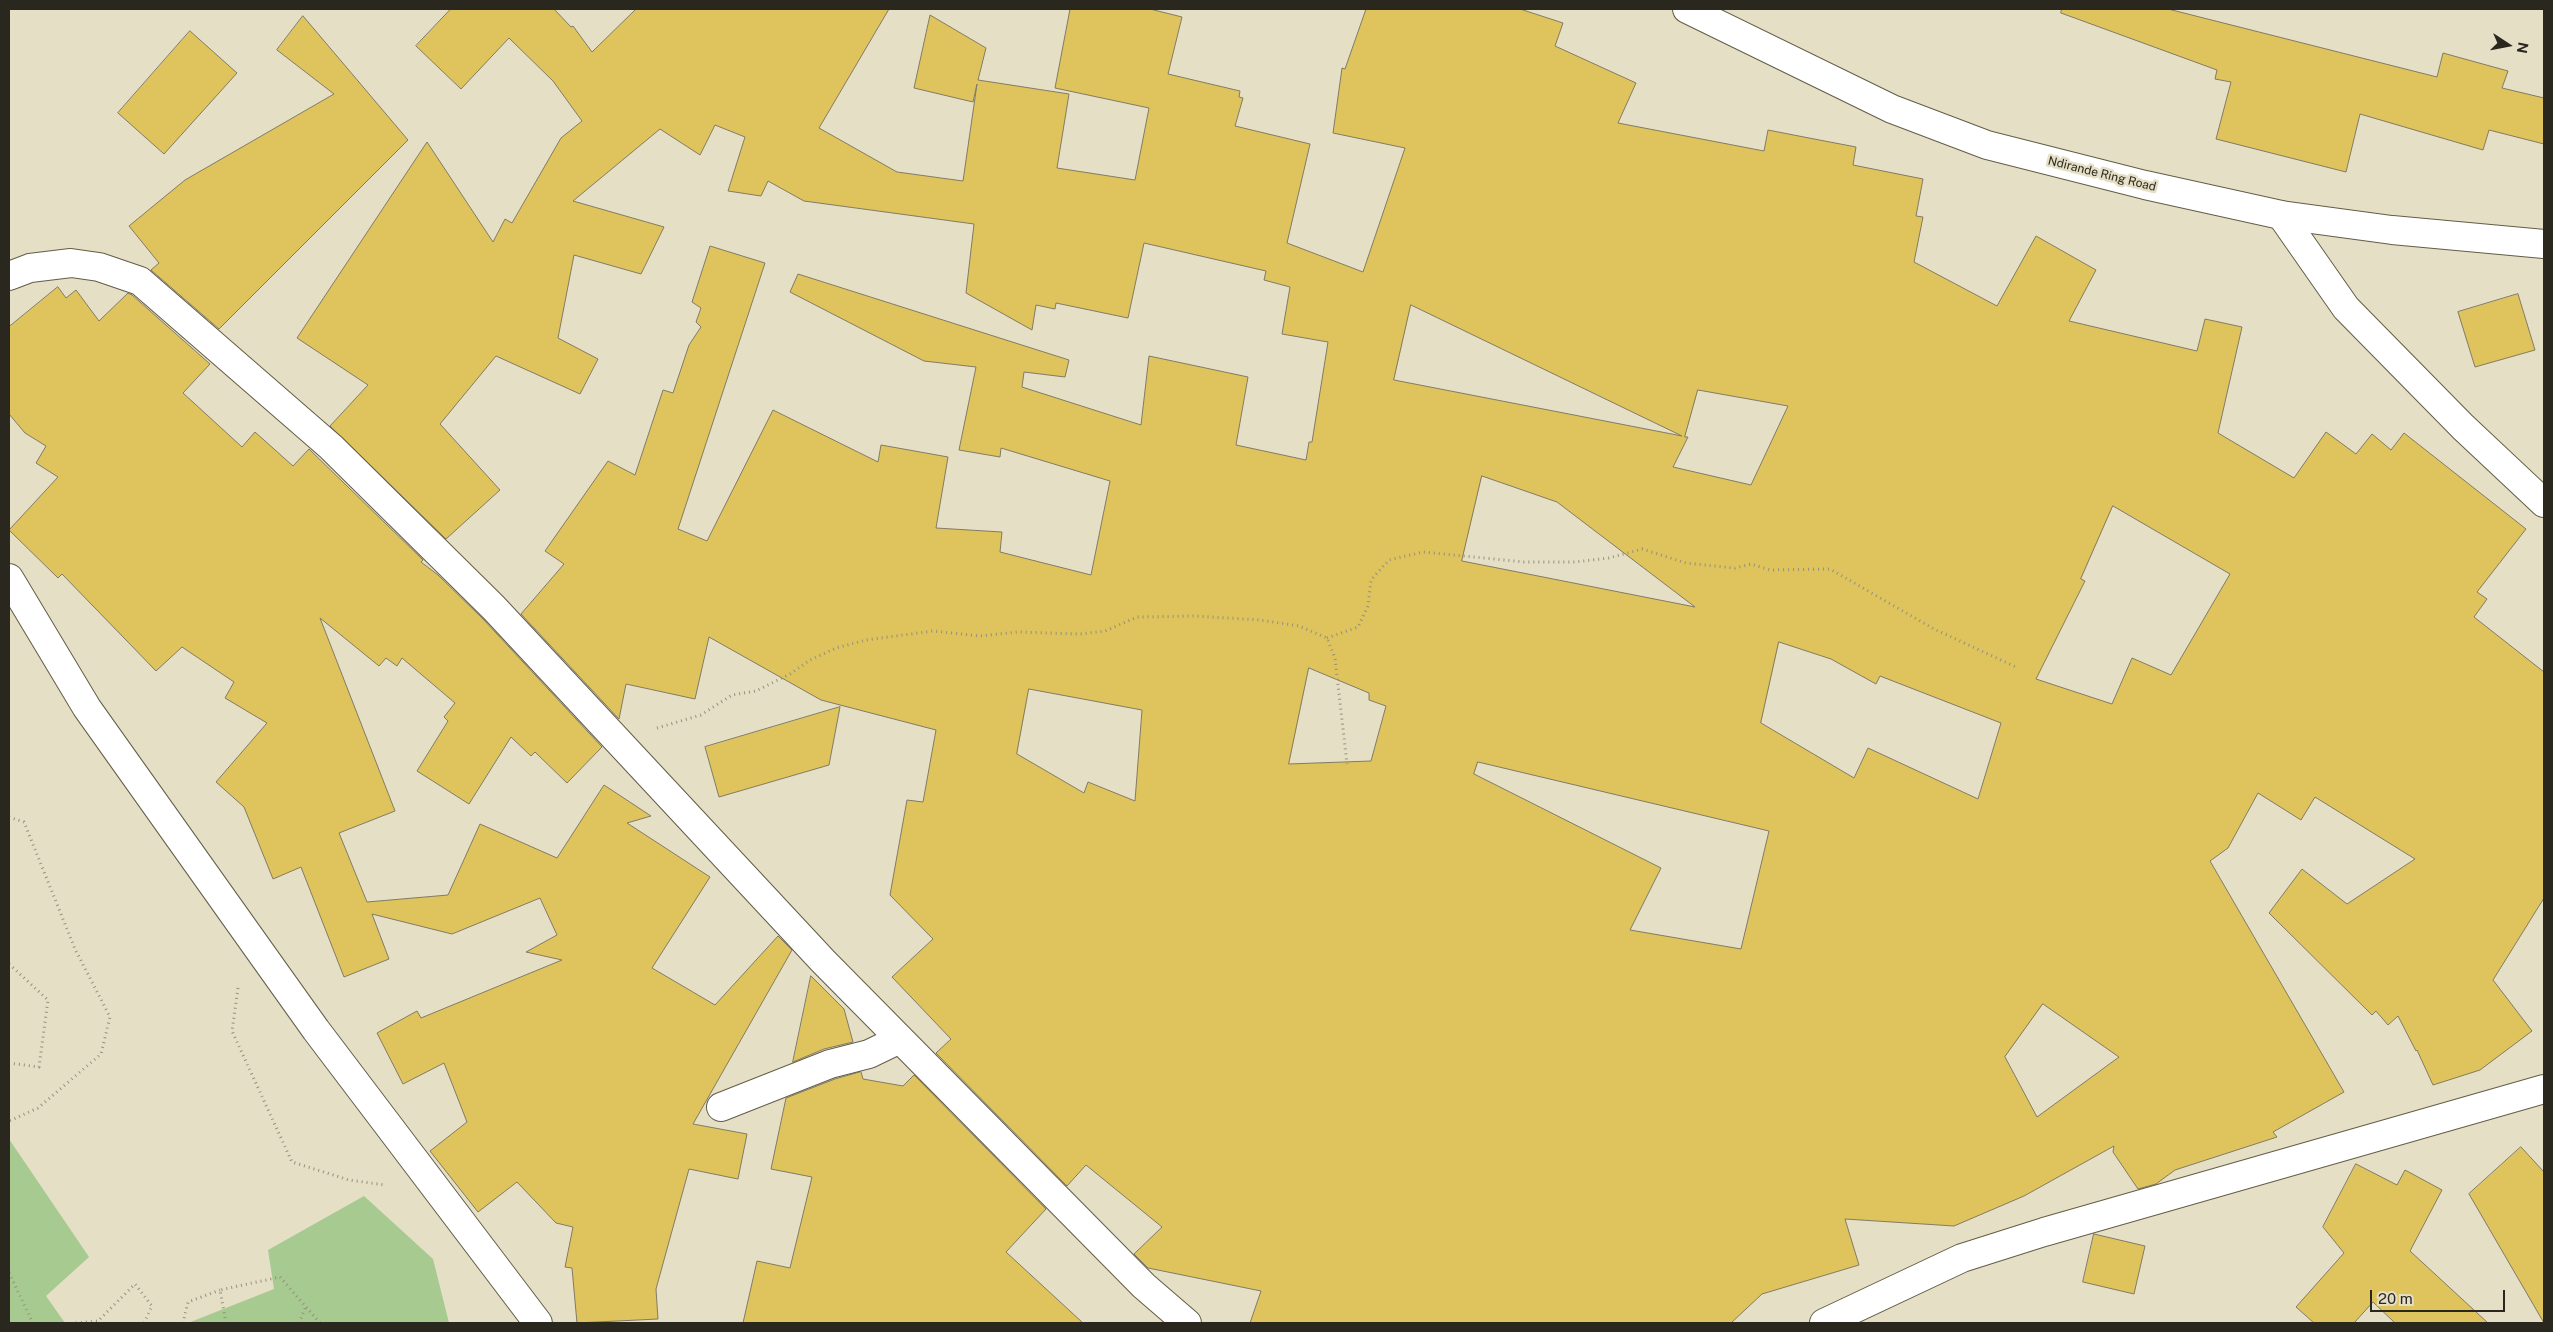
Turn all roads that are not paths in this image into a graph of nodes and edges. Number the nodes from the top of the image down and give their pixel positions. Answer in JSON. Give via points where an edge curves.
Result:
{"nodes":[{"id":1,"x":1687,"y":9,"type":"edge"},
{"id":2,"x":2281,"y":215,"type":"junction"},
{"id":3,"x":2544,"y":244,"type":"edge"},
{"id":4,"x":9,"y":276,"type":"edge"},
{"id":5,"x":2544,"y":503,"type":"edge"},
{"id":6,"x":9,"y":578,"type":"edge"},
{"id":7,"x":900,"y":1039,"type":"junction"},
{"id":8,"x":2544,"y":1088,"type":"edge"},
{"id":9,"x":721,"y":1107,"type":"dead end"},
{"id":10,"x":538,"y":1323,"type":"edge"},
{"id":11,"x":1187,"y":1323,"type":"edge"},
{"id":12,"x":1824,"y":1323,"type":"edge"}],
"edges":[{"from":1,"to":2,"type":"street","name":"Ndirande Ring Road","via":[[1892,109],[1979,142],[2145,185]]},
{"from":2,"to":3,"type":"street","name":"Ndirande Ring Road","via":[[2392,230]]},
{"from":2,"to":5,"type":"street","via":[[2346,308],[2463,427]]},
{"from":4,"to":7,"type":"street","via":[[30,268],[70,264],[99,267],[140,281],[331,447],[494,608],[816,954]]},
{"from":6,"to":10,"type":"street","via":[[87,708],[316,1030]]},
{"from":7,"to":9,"type":"street","via":[[869,1054],[830,1064]]},
{"from":7,"to":11,"type":"street","via":[[1144,1286]]},
{"from":8,"to":12,"type":"street","via":[[1962,1258]]}]}
